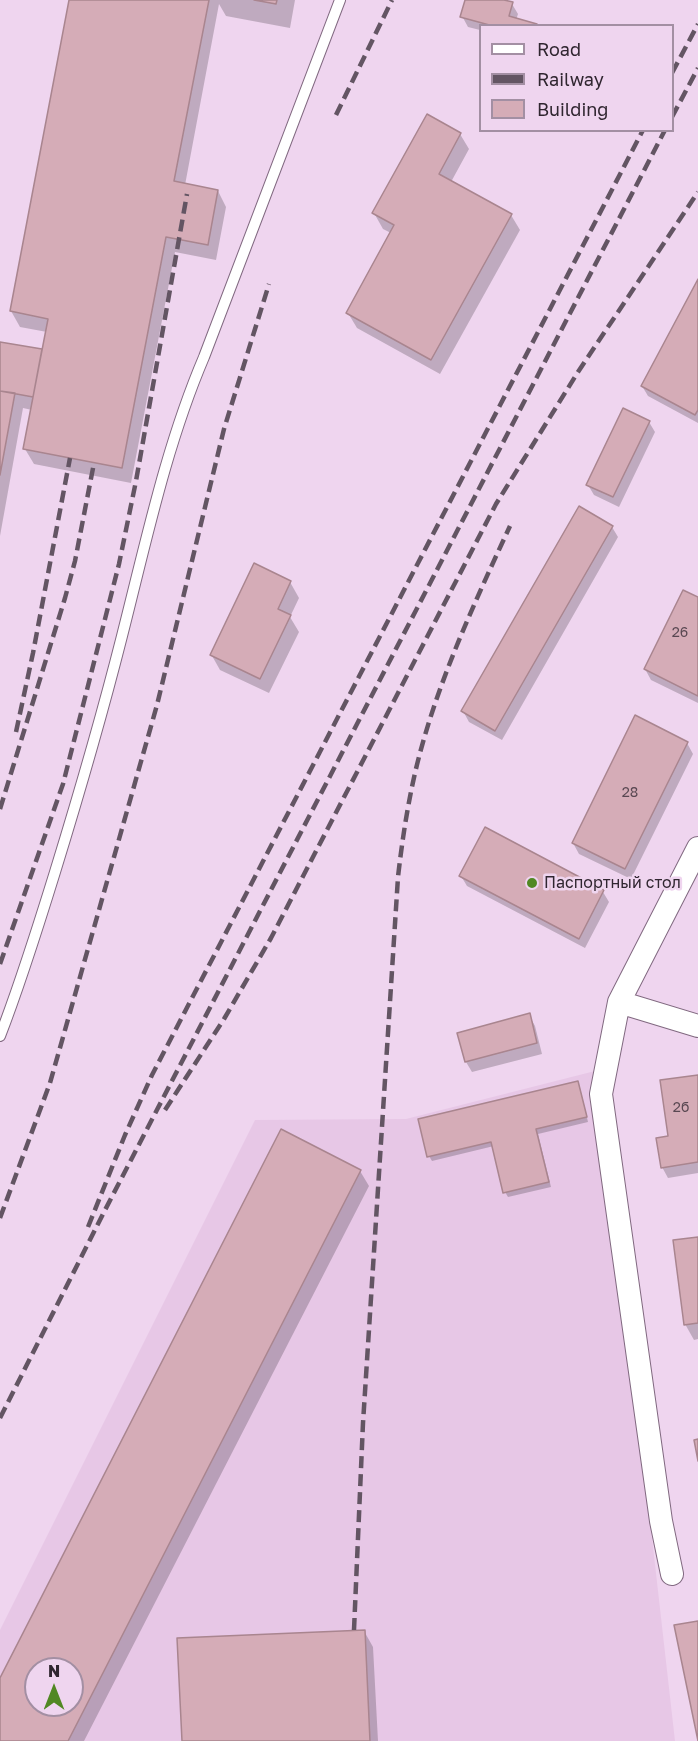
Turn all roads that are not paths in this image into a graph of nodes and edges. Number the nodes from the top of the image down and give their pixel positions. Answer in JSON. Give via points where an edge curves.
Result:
{"nodes":[{"id":1,"x":340,"y":0,"type":"edge"},
{"id":2,"x":698,"y":848,"type":"edge"},
{"id":3,"x":619,"y":1002,"type":"junction"},
{"id":4,"x":698,"y":1026,"type":"edge"},
{"id":5,"x":0,"y":1036,"type":"edge"},
{"id":6,"x":672,"y":1574,"type":"dead end"}],
"edges":[{"from":1,"to":5,"type":"lane","via":[[173,439],[75,806]]},
{"from":2,"to":3,"type":"street"},
{"from":3,"to":4,"type":"street"},
{"from":3,"to":6,"type":"street","via":[[601,1094],[661,1521]]}]}
